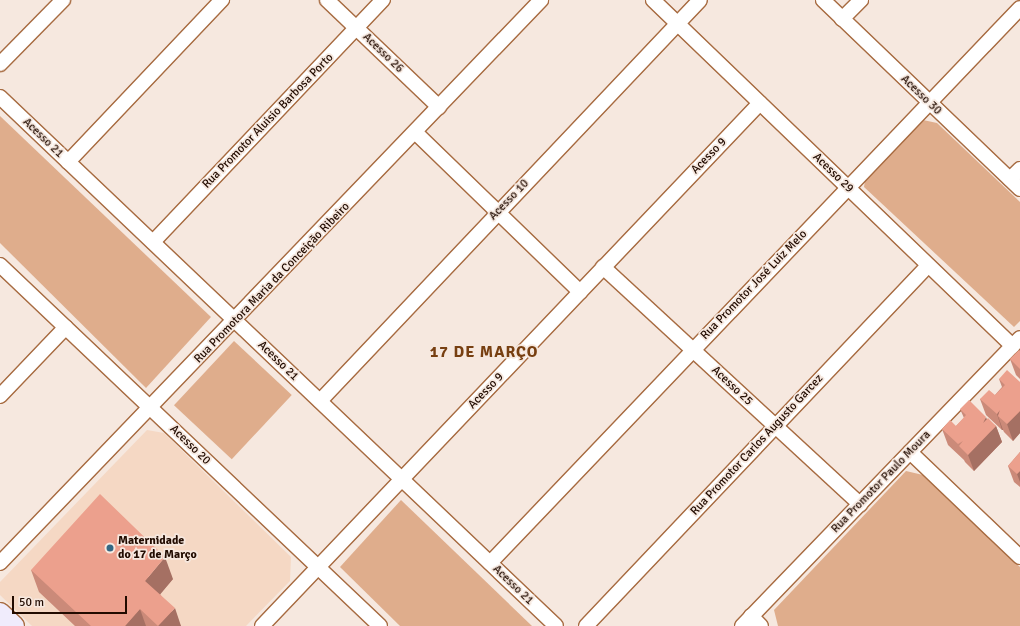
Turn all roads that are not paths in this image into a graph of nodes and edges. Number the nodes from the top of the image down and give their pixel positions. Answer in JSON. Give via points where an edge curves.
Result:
{"nodes":[{"id":1,"x":63,"y":0,"type":"edge"},
{"id":2,"x":222,"y":0,"type":"edge"},
{"id":3,"x":327,"y":0,"type":"edge"},
{"id":4,"x":384,"y":0,"type":"edge"},
{"id":5,"x":541,"y":0,"type":"edge"},
{"id":6,"x":653,"y":0,"type":"edge"},
{"id":7,"x":700,"y":0,"type":"edge"},
{"id":8,"x":823,"y":0,"type":"edge"},
{"id":9,"x":861,"y":0,"type":"edge"},
{"id":10,"x":1020,"y":8,"type":"edge"},
{"id":11,"x":842,"y":19,"type":"junction"},
{"id":12,"x":678,"y":24,"type":"junction"},
{"id":13,"x":357,"y":28,"type":"junction"},
{"id":14,"x":0,"y":64,"type":"edge"},
{"id":15,"x":0,"y":97,"type":"edge"},
{"id":16,"x":929,"y":102,"type":"junction"},
{"id":17,"x":760,"y":103,"type":"junction"},
{"id":18,"x":439,"y":107,"type":"junction"},
{"id":19,"x":415,"y":132,"type":"junction"},
{"id":20,"x":68,"y":162,"type":"junction"},
{"id":21,"x":1020,"y":169,"type":"edge"},
{"id":22,"x":1010,"y":180,"type":"junction"},
{"id":23,"x":848,"y":187,"type":"junction"},
{"id":24,"x":1020,"y":189,"type":"edge"},
{"id":25,"x":497,"y":212,"type":"junction"},
{"id":26,"x":153,"y":242,"type":"junction"},
{"id":27,"x":0,"y":265,"type":"edge"},
{"id":28,"x":928,"y":265,"type":"junction"},
{"id":29,"x":604,"y":267,"type":"junction"},
{"id":30,"x":580,"y":292,"type":"junction"},
{"id":31,"x":236,"y":321,"type":"junction"},
{"id":32,"x":66,"y":327,"type":"junction"},
{"id":33,"x":1016,"y":342,"type":"edge"},
{"id":34,"x":692,"y":349,"type":"junction"},
{"id":35,"x":0,"y":396,"type":"edge"},
{"id":36,"x":320,"y":401,"type":"junction"},
{"id":37,"x":152,"y":409,"type":"junction"},
{"id":38,"x":774,"y":426,"type":"junction"},
{"id":39,"x":910,"y":452,"type":"junction"},
{"id":40,"x":402,"y":479,"type":"junction"},
{"id":41,"x":860,"y":504,"type":"junction"},
{"id":42,"x":1020,"y":557,"type":"edge"},
{"id":43,"x":0,"y":563,"type":"edge"},
{"id":44,"x":490,"y":563,"type":"junction"},
{"id":45,"x":318,"y":567,"type":"junction"},
{"id":46,"x":0,"y":612,"type":"edge"},
{"id":47,"x":752,"y":623,"type":"edge"},
{"id":48,"x":14,"y":626,"type":"edge"},
{"id":49,"x":262,"y":626,"type":"edge"},
{"id":50,"x":380,"y":626,"type":"edge"},
{"id":51,"x":556,"y":626,"type":"edge"},
{"id":52,"x":586,"y":626,"type":"edge"}],
"edges":[{"from":1,"to":14,"type":"street"},
{"from":2,"to":20,"type":"street"},
{"from":3,"to":13,"type":"street","name":"Acesso 26"},
{"from":4,"to":13,"type":"street","name":"Rua Promotor Aluisio Barbosa Porto"},
{"from":5,"to":18,"type":"street","name":"Rua Promotora Maria da Conceição Ribeiro"},
{"from":6,"to":12,"type":"street","name":"Acesso 29"},
{"from":7,"to":12,"type":"street","name":"Acesso 10"},
{"from":8,"to":11,"type":"street","name":"Acesso 30"},
{"from":9,"to":11,"type":"street"},
{"from":10,"to":16,"type":"street","name":"Rua Promotor José Luiz Melo"},
{"from":11,"to":16,"type":"street","name":"Acesso 30"},
{"from":12,"to":17,"type":"street","name":"Acesso 29"},
{"from":12,"to":25,"type":"street","name":"Acesso 10"},
{"from":13,"to":18,"type":"street","name":"Acesso 26"},
{"from":13,"to":26,"type":"street","name":"Rua Promotor Aluisio Barbosa Porto"},
{"from":15,"to":20,"type":"street","name":"Acesso 21"},
{"from":16,"to":22,"type":"street","name":"Acesso 30"},
{"from":16,"to":23,"type":"street","name":"Rua Promotor José Luiz Melo"},
{"from":17,"to":23,"type":"street","name":"Acesso 29"},
{"from":17,"to":29,"type":"street","name":"Acesso 9"},
{"from":18,"to":19,"type":"street","name":"Rua Promotora Maria da Conceição Ribeiro"},
{"from":19,"to":25,"type":"street"},
{"from":19,"to":31,"type":"street","name":"Rua Promotora Maria da Conceição Ribeiro"},
{"from":20,"to":26,"type":"street","name":"Acesso 21"},
{"from":21,"to":22,"type":"street"},
{"from":22,"to":24,"type":"street","name":"Acesso 30"},
{"from":23,"to":28,"type":"street","name":"Acesso 29"},
{"from":23,"to":34,"type":"street","name":"Rua Promotor José Luiz Melo"},
{"from":25,"to":30,"type":"street"},
{"from":25,"to":36,"type":"street","name":"Acesso 10"},
{"from":26,"to":31,"type":"street","name":"Acesso 21"},
{"from":27,"to":32,"type":"street","name":"Acesso 20"},
{"from":28,"to":33,"type":"street","name":"Acesso 29"},
{"from":28,"to":38,"type":"street","name":"Rua Promotor Carlos Augusto Garcez"},
{"from":29,"to":30,"type":"street","name":"Acesso 9"},
{"from":29,"to":34,"type":"street","name":"Acesso 25"},
{"from":30,"to":40,"type":"street","name":"Acesso 9"},
{"from":31,"to":36,"type":"street","name":"Acesso 21"},
{"from":31,"to":37,"type":"street","name":"Rua Promotora Maria da Conceição Ribeiro"},
{"from":32,"to":35,"type":"street"},
{"from":32,"to":37,"type":"street","name":"Acesso 20"},
{"from":33,"to":39,"type":"street","name":"Rua Promotor Paulo Moura"},
{"from":34,"to":38,"type":"street","name":"Acesso 25"},
{"from":34,"to":44,"type":"street","name":"Rua Promotor José Luiz Melo"},
{"from":36,"to":40,"type":"street","name":"Acesso 21"},
{"from":37,"to":43,"type":"street","name":"Rua Promotora Maria da Conceição Ribeiro"},
{"from":37,"to":45,"type":"street","name":"Acesso 20"},
{"from":38,"to":41,"type":"street","name":"Acesso 25"},
{"from":38,"to":52,"type":"street","name":"Rua Promotor Carlos Augusto Garcez"},
{"from":39,"to":41,"type":"street","name":"Rua Promotor Paulo Moura"},
{"from":39,"to":42,"type":"street"},
{"from":40,"to":44,"type":"street","name":"Acesso 21"},
{"from":40,"to":45,"type":"street","name":"Acesso 9"},
{"from":41,"to":47,"type":"street","name":"Rua Promotor Paulo Moura"},
{"from":44,"to":51,"type":"street","name":"Acesso 21"},
{"from":45,"to":49,"type":"street","name":"Acesso 9"},
{"from":45,"to":50,"type":"street","name":"Acesso 20"},
{"from":46,"to":48,"type":"street"}]}
